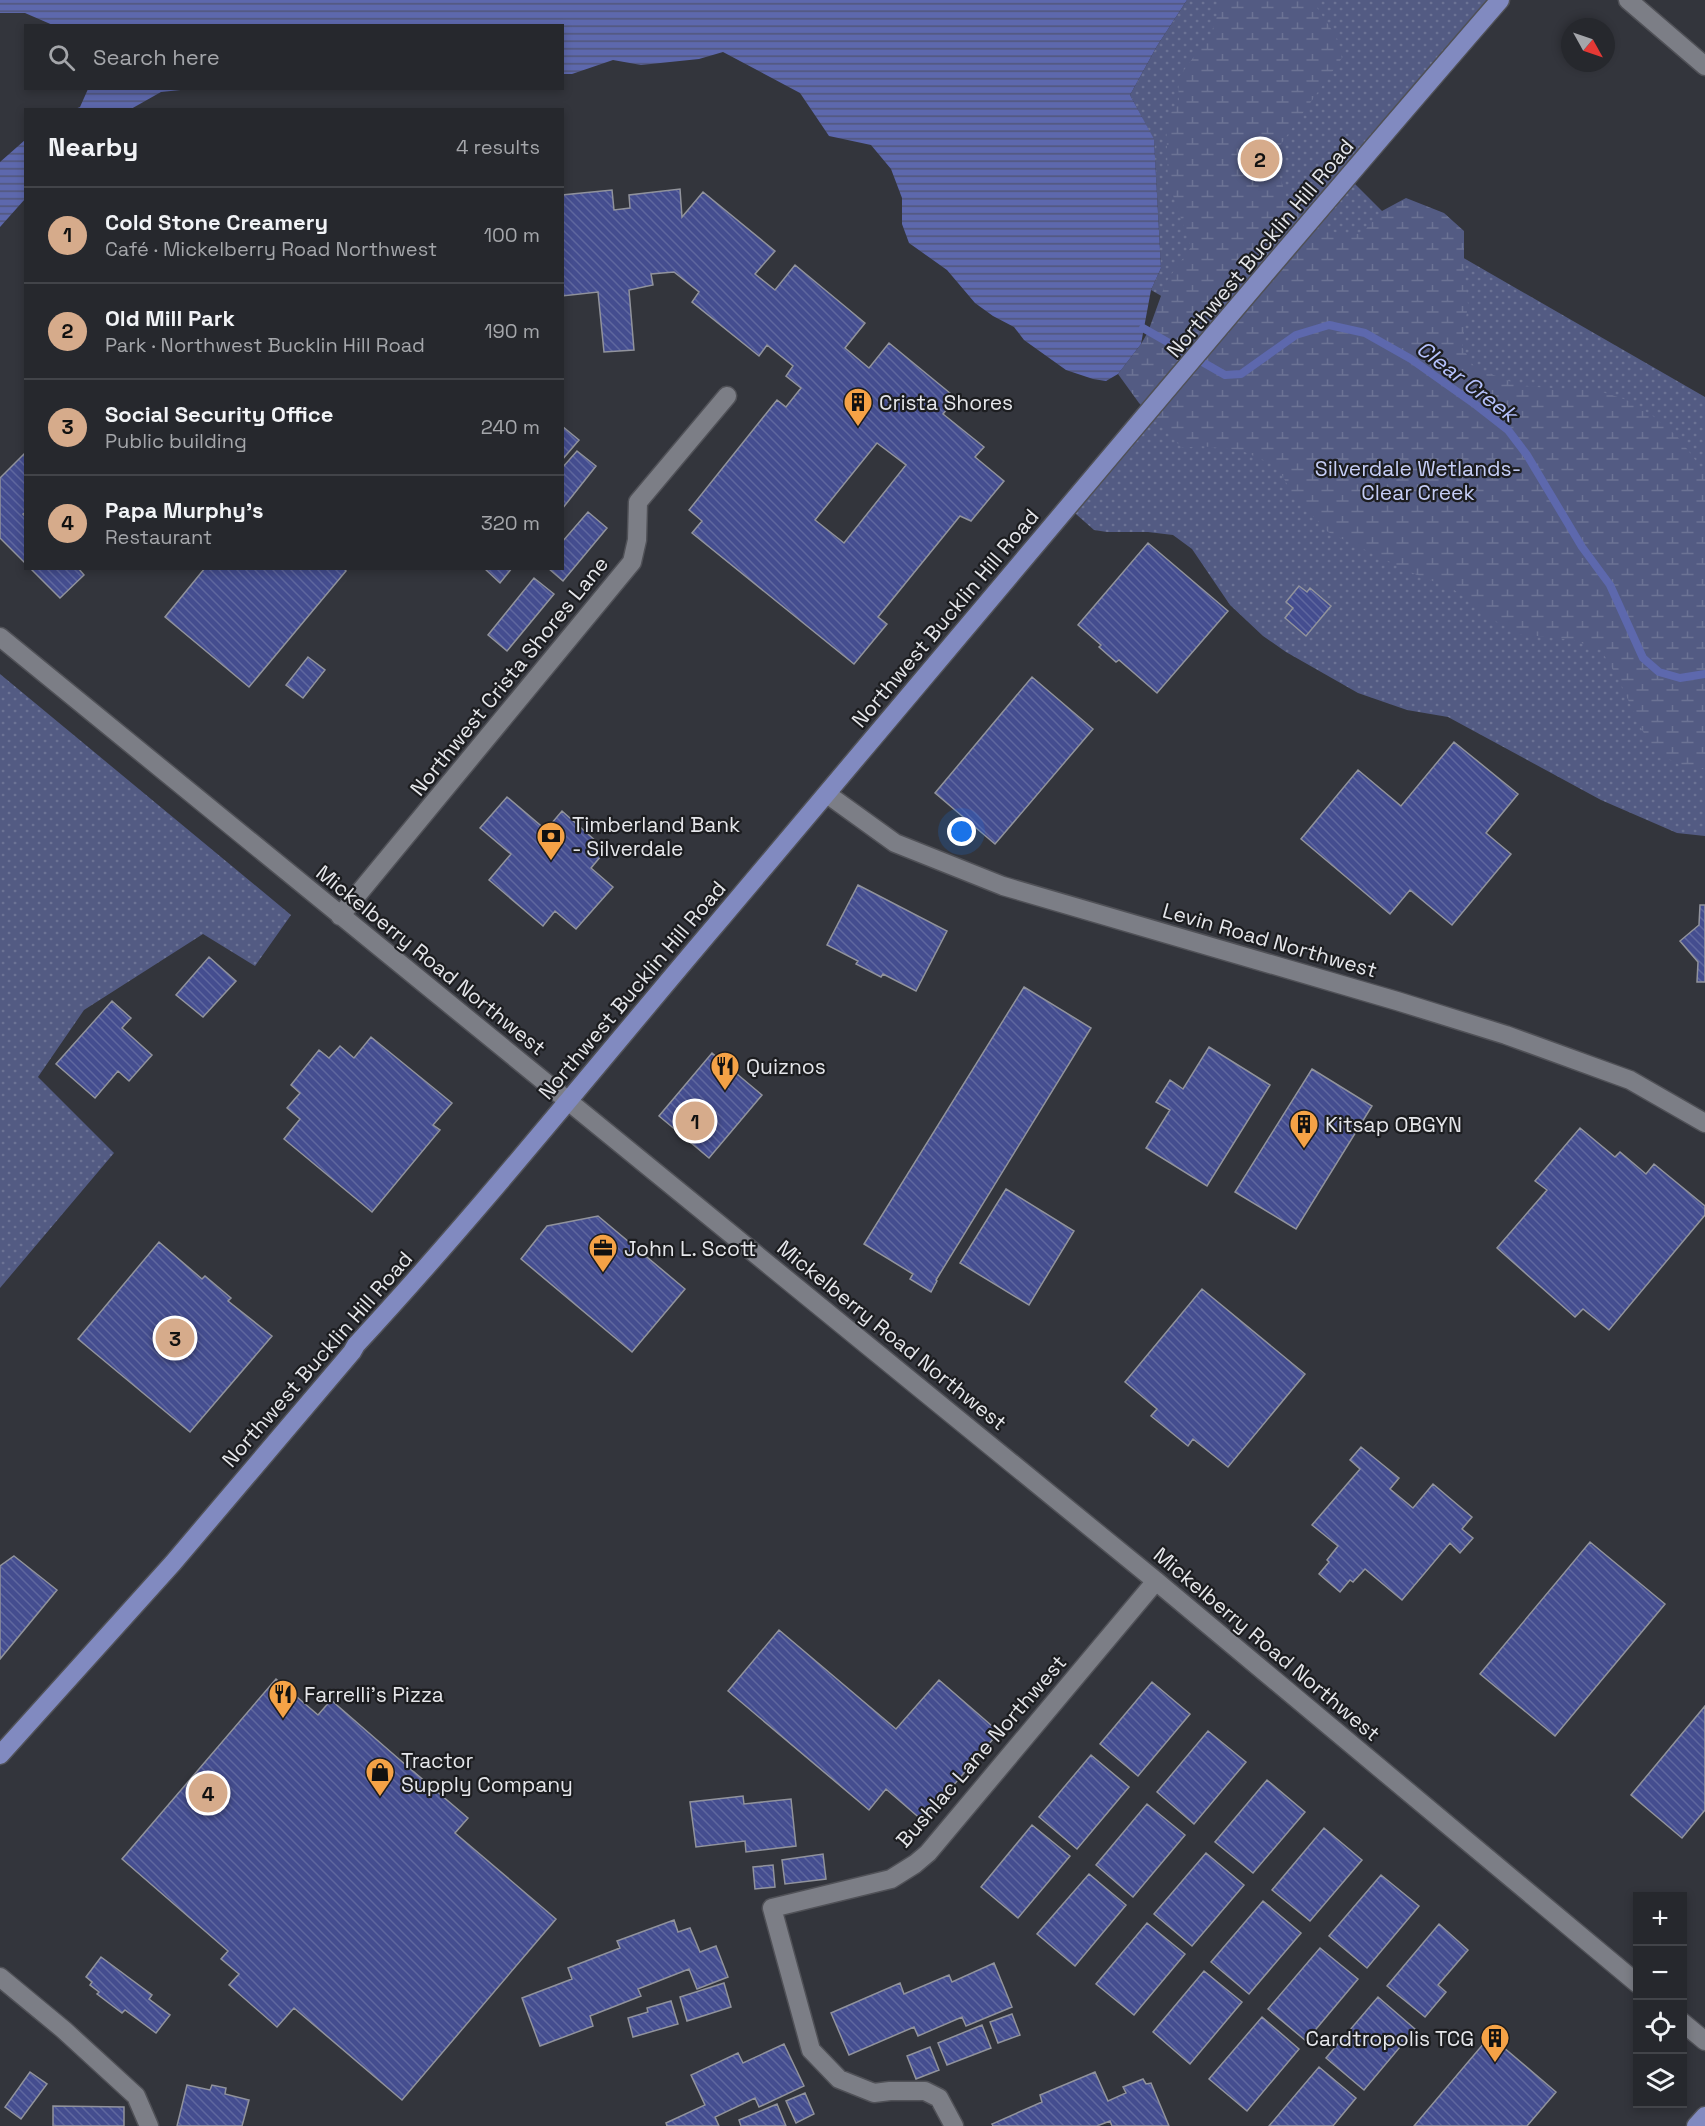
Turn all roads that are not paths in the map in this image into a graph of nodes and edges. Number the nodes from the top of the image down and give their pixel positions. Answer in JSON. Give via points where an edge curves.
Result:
{"nodes":[{"id":1,"x":1500,"y":0,"type":"edge"},
{"id":2,"x":1628,"y":0,"type":"edge"},
{"id":3,"x":1705,"y":66,"type":"edge"},
{"id":4,"x":727,"y":396,"type":"dead end"},
{"id":5,"x":0,"y":637,"type":"edge"},
{"id":6,"x":827,"y":794,"type":"junction"},
{"id":7,"x":340,"y":916,"type":"junction"},
{"id":8,"x":568,"y":1100,"type":"junction"},
{"id":9,"x":1705,"y":1122,"type":"edge"},
{"id":10,"x":1156,"y":1581,"type":"junction"},
{"id":11,"x":0,"y":1755,"type":"edge"},
{"id":12,"x":0,"y":1977,"type":"edge"},
{"id":13,"x":1633,"y":1980,"type":"edge"},
{"id":14,"x":1687,"y":2025,"type":"edge"},
{"id":15,"x":1705,"y":2041,"type":"edge"},
{"id":16,"x":1705,"y":2116,"type":"edge"},
{"id":17,"x":149,"y":2126,"type":"edge"},
{"id":18,"x":954,"y":2126,"type":"edge"},
{"id":19,"x":1696,"y":2126,"type":"edge"}],
"edges":[{"from":1,"to":6,"type":"main road","name":"Northwest Bucklin Hill Road"},
{"from":2,"to":3,"type":"street"},
{"from":4,"to":7,"type":"street","name":"Northwest Crista Shores Lane","via":[[638,502],[632,562]]},
{"from":5,"to":7,"type":"street","name":"Mickelberry Road Northwest"},
{"from":6,"to":8,"type":"main road","name":"Northwest Bucklin Hill Road"},
{"from":6,"to":9,"type":"street","name":"Levin Road Northwest","via":[[895,843],[1003,886],[1506,1035],[1630,1080]]},
{"from":7,"to":8,"type":"street","name":"Mickelberry Road Northwest"},
{"from":8,"to":10,"type":"street","name":"Mickelberry Road Northwest"},
{"from":8,"to":11,"type":"main road","name":"Northwest Bucklin Hill Road","via":[[173,1563]]},
{"from":10,"to":13,"type":"street","name":"Mickelberry Road Northwest"},
{"from":10,"to":18,"type":"street","name":"Bushlac Lane Northwest","via":[[928,1853],[891,1879],[772,1908],[811,2050],[839,2079],[874,2093],[925,2091],[939,2098]]},
{"from":12,"to":17,"type":"street","via":[[136,2096]]},
{"from":14,"to":15,"type":"street"},
{"from":16,"to":19,"type":"main road"}]}
